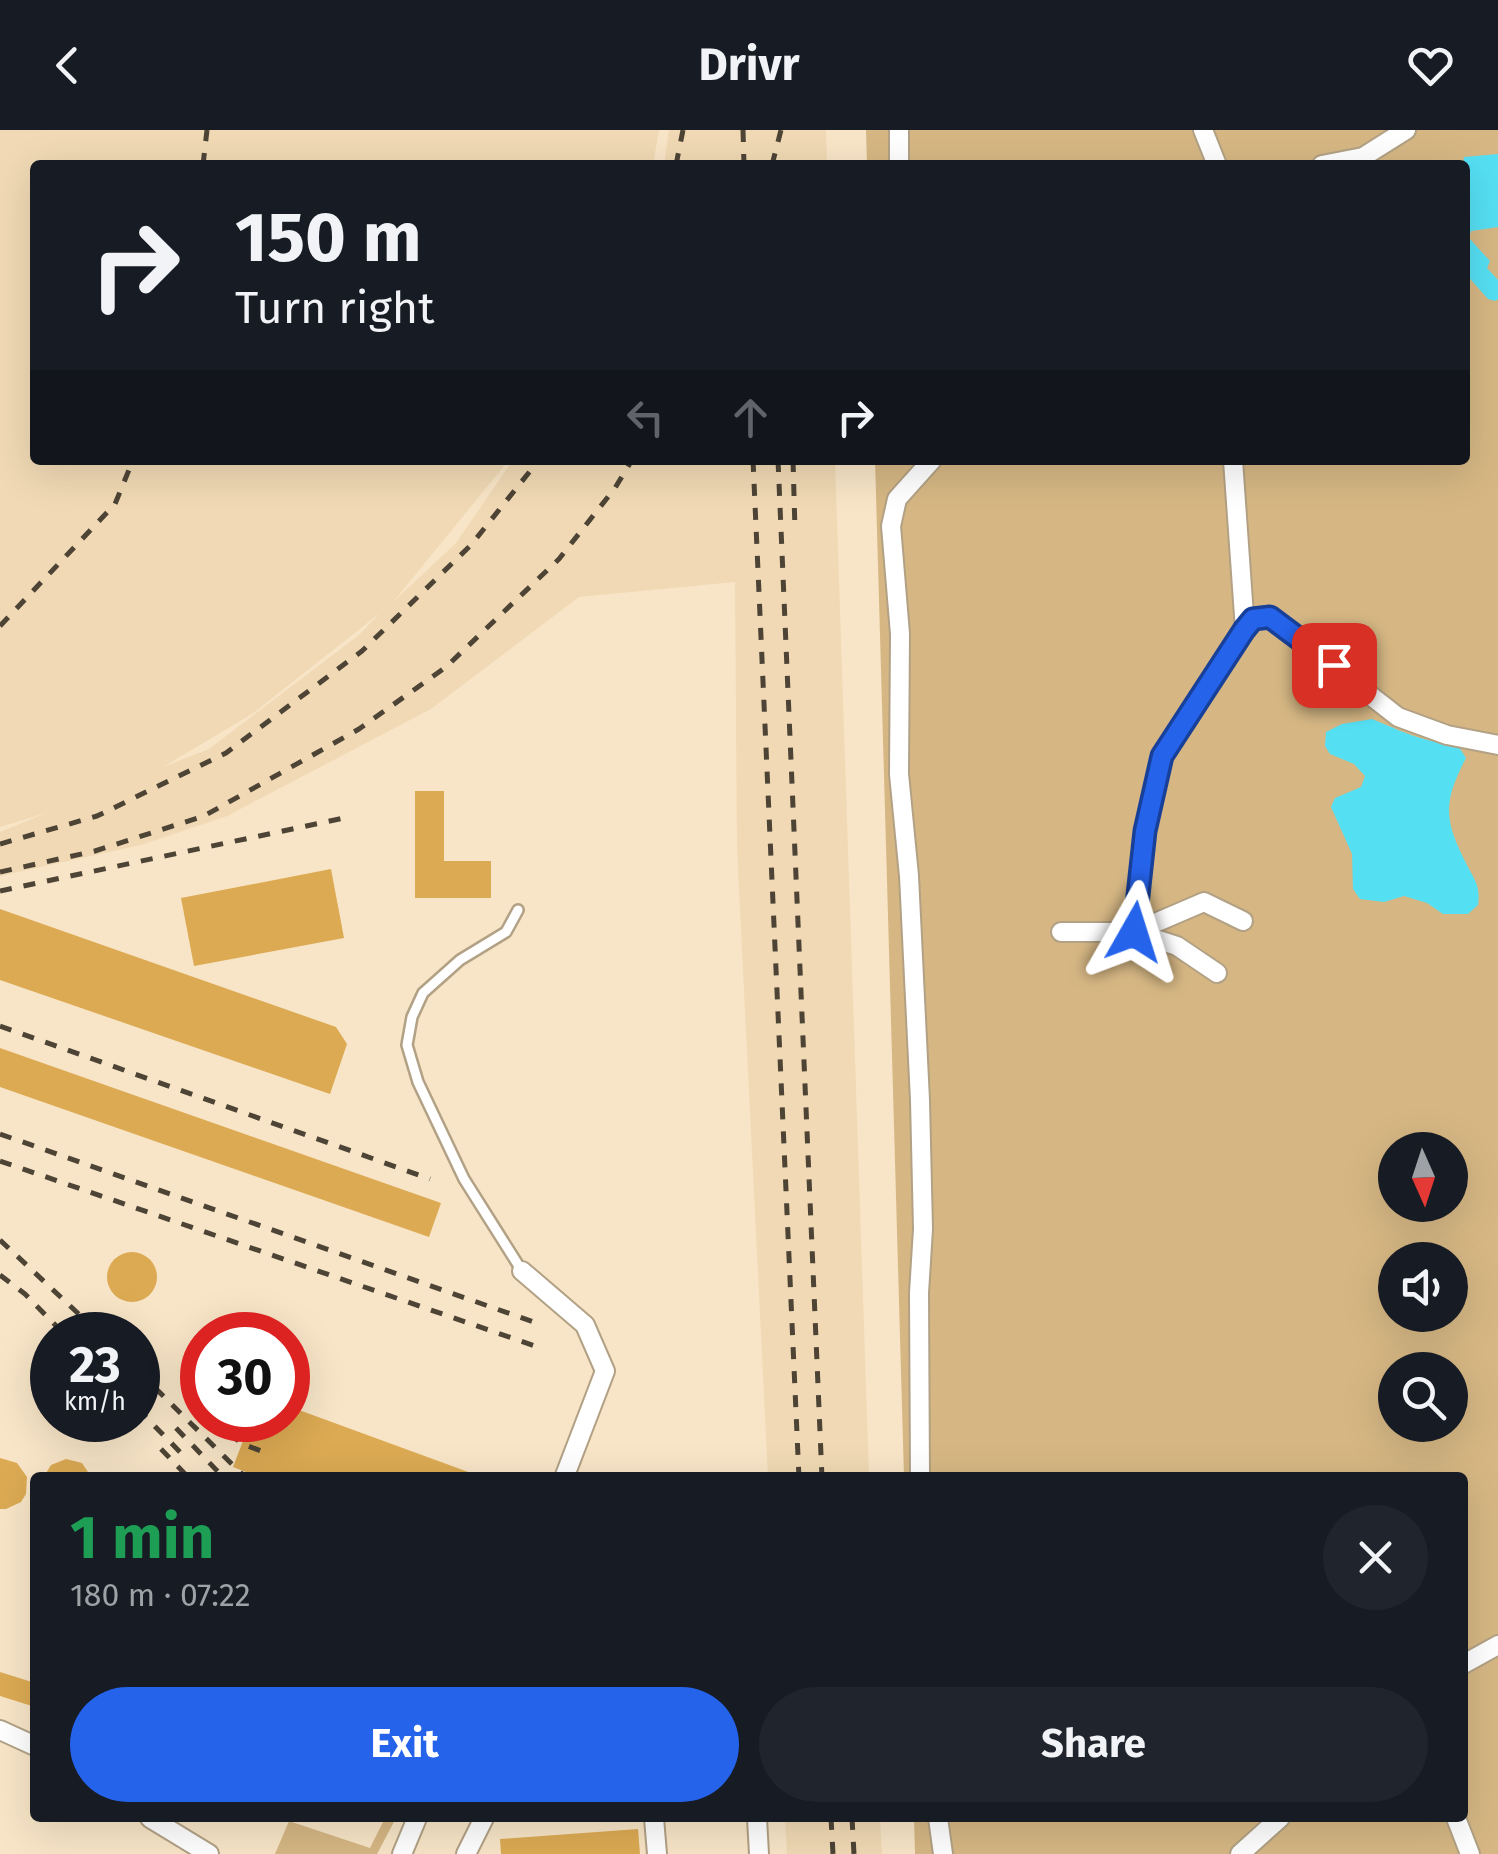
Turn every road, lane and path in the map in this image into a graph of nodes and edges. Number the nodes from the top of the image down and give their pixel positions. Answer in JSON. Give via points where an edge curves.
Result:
{"nodes":[{"id":1,"x":898,"y":130,"type":"edge"},
{"id":2,"x":1204,"y":130,"type":"edge"},
{"id":3,"x":1406,"y":130,"type":"edge"},
{"id":4,"x":899,"y":160,"type":"edge"},
{"id":5,"x":1216,"y":160,"type":"edge"},
{"id":6,"x":1348,"y":160,"type":"edge"},
{"id":7,"x":928,"y":465,"type":"edge"},
{"id":8,"x":1233,"y":465,"type":"edge"},
{"id":9,"x":1244,"y":630,"type":"junction"},
{"id":10,"x":1498,"y":744,"type":"edge"},
{"id":11,"x":518,"y":910,"type":"dead end"},
{"id":12,"x":1243,"y":921,"type":"dead end"},
{"id":13,"x":1062,"y":932,"type":"dead end"},
{"id":14,"x":1134,"y":932,"type":"junction"},
{"id":15,"x":1217,"y":972,"type":"dead end"},
{"id":16,"x":522,"y":1271,"type":"joint"},
{"id":17,"x":566,"y":1472,"type":"edge"},
{"id":18,"x":920,"y":1472,"type":"edge"},
{"id":19,"x":1498,"y":1645,"type":"edge"},
{"id":20,"x":1468,"y":1662,"type":"edge"},
{"id":21,"x":0,"y":1730,"type":"edge"},
{"id":22,"x":30,"y":1744,"type":"edge"},
{"id":23,"x":157,"y":1822,"type":"edge"},
{"id":24,"x":415,"y":1822,"type":"edge"},
{"id":25,"x":482,"y":1822,"type":"edge"},
{"id":26,"x":654,"y":1822,"type":"edge"},
{"id":27,"x":757,"y":1822,"type":"edge"},
{"id":28,"x":939,"y":1822,"type":"edge"},
{"id":29,"x":1276,"y":1822,"type":"edge"},
{"id":30,"x":1458,"y":1822,"type":"edge"},
{"id":31,"x":209,"y":1854,"type":"edge"},
{"id":32,"x":402,"y":1854,"type":"edge"},
{"id":33,"x":466,"y":1854,"type":"edge"},
{"id":34,"x":656,"y":1854,"type":"edge"},
{"id":35,"x":759,"y":1854,"type":"edge"},
{"id":36,"x":943,"y":1854,"type":"edge"},
{"id":37,"x":1240,"y":1854,"type":"edge"},
{"id":38,"x":1470,"y":1854,"type":"edge"}],
"edges":[{"from":1,"to":4,"type":"street"},
{"from":2,"to":5,"type":"street"},
{"from":3,"to":6,"type":"street"},
{"from":7,"to":18,"type":"street","via":[[898,499],[891,526],[920,1100]]},
{"from":8,"to":9,"type":"street"},
{"from":9,"to":10,"type":"street","via":[[1253,619],[1270,617],[1398,717]]},
{"from":9,"to":14,"type":"street","via":[[1162,756],[1145,831]]},
{"from":11,"to":16,"type":"lane","via":[[506,932],[423,993],[407,1044],[464,1179]]},
{"from":12,"to":14,"type":"street","via":[[1204,902]]},
{"from":13,"to":14,"type":"street"},
{"from":14,"to":15,"type":"street","via":[[1177,946]]},
{"from":16,"to":17,"type":"street","via":[[586,1325],[605,1370]]},
{"from":19,"to":20,"type":"street"},
{"from":21,"to":22,"type":"street"},
{"from":23,"to":31,"type":"street"},
{"from":24,"to":32,"type":"street"},
{"from":25,"to":33,"type":"street"},
{"from":26,"to":34,"type":"street"},
{"from":27,"to":35,"type":"street"},
{"from":28,"to":36,"type":"street"},
{"from":29,"to":37,"type":"street"},
{"from":30,"to":38,"type":"street"}]}
